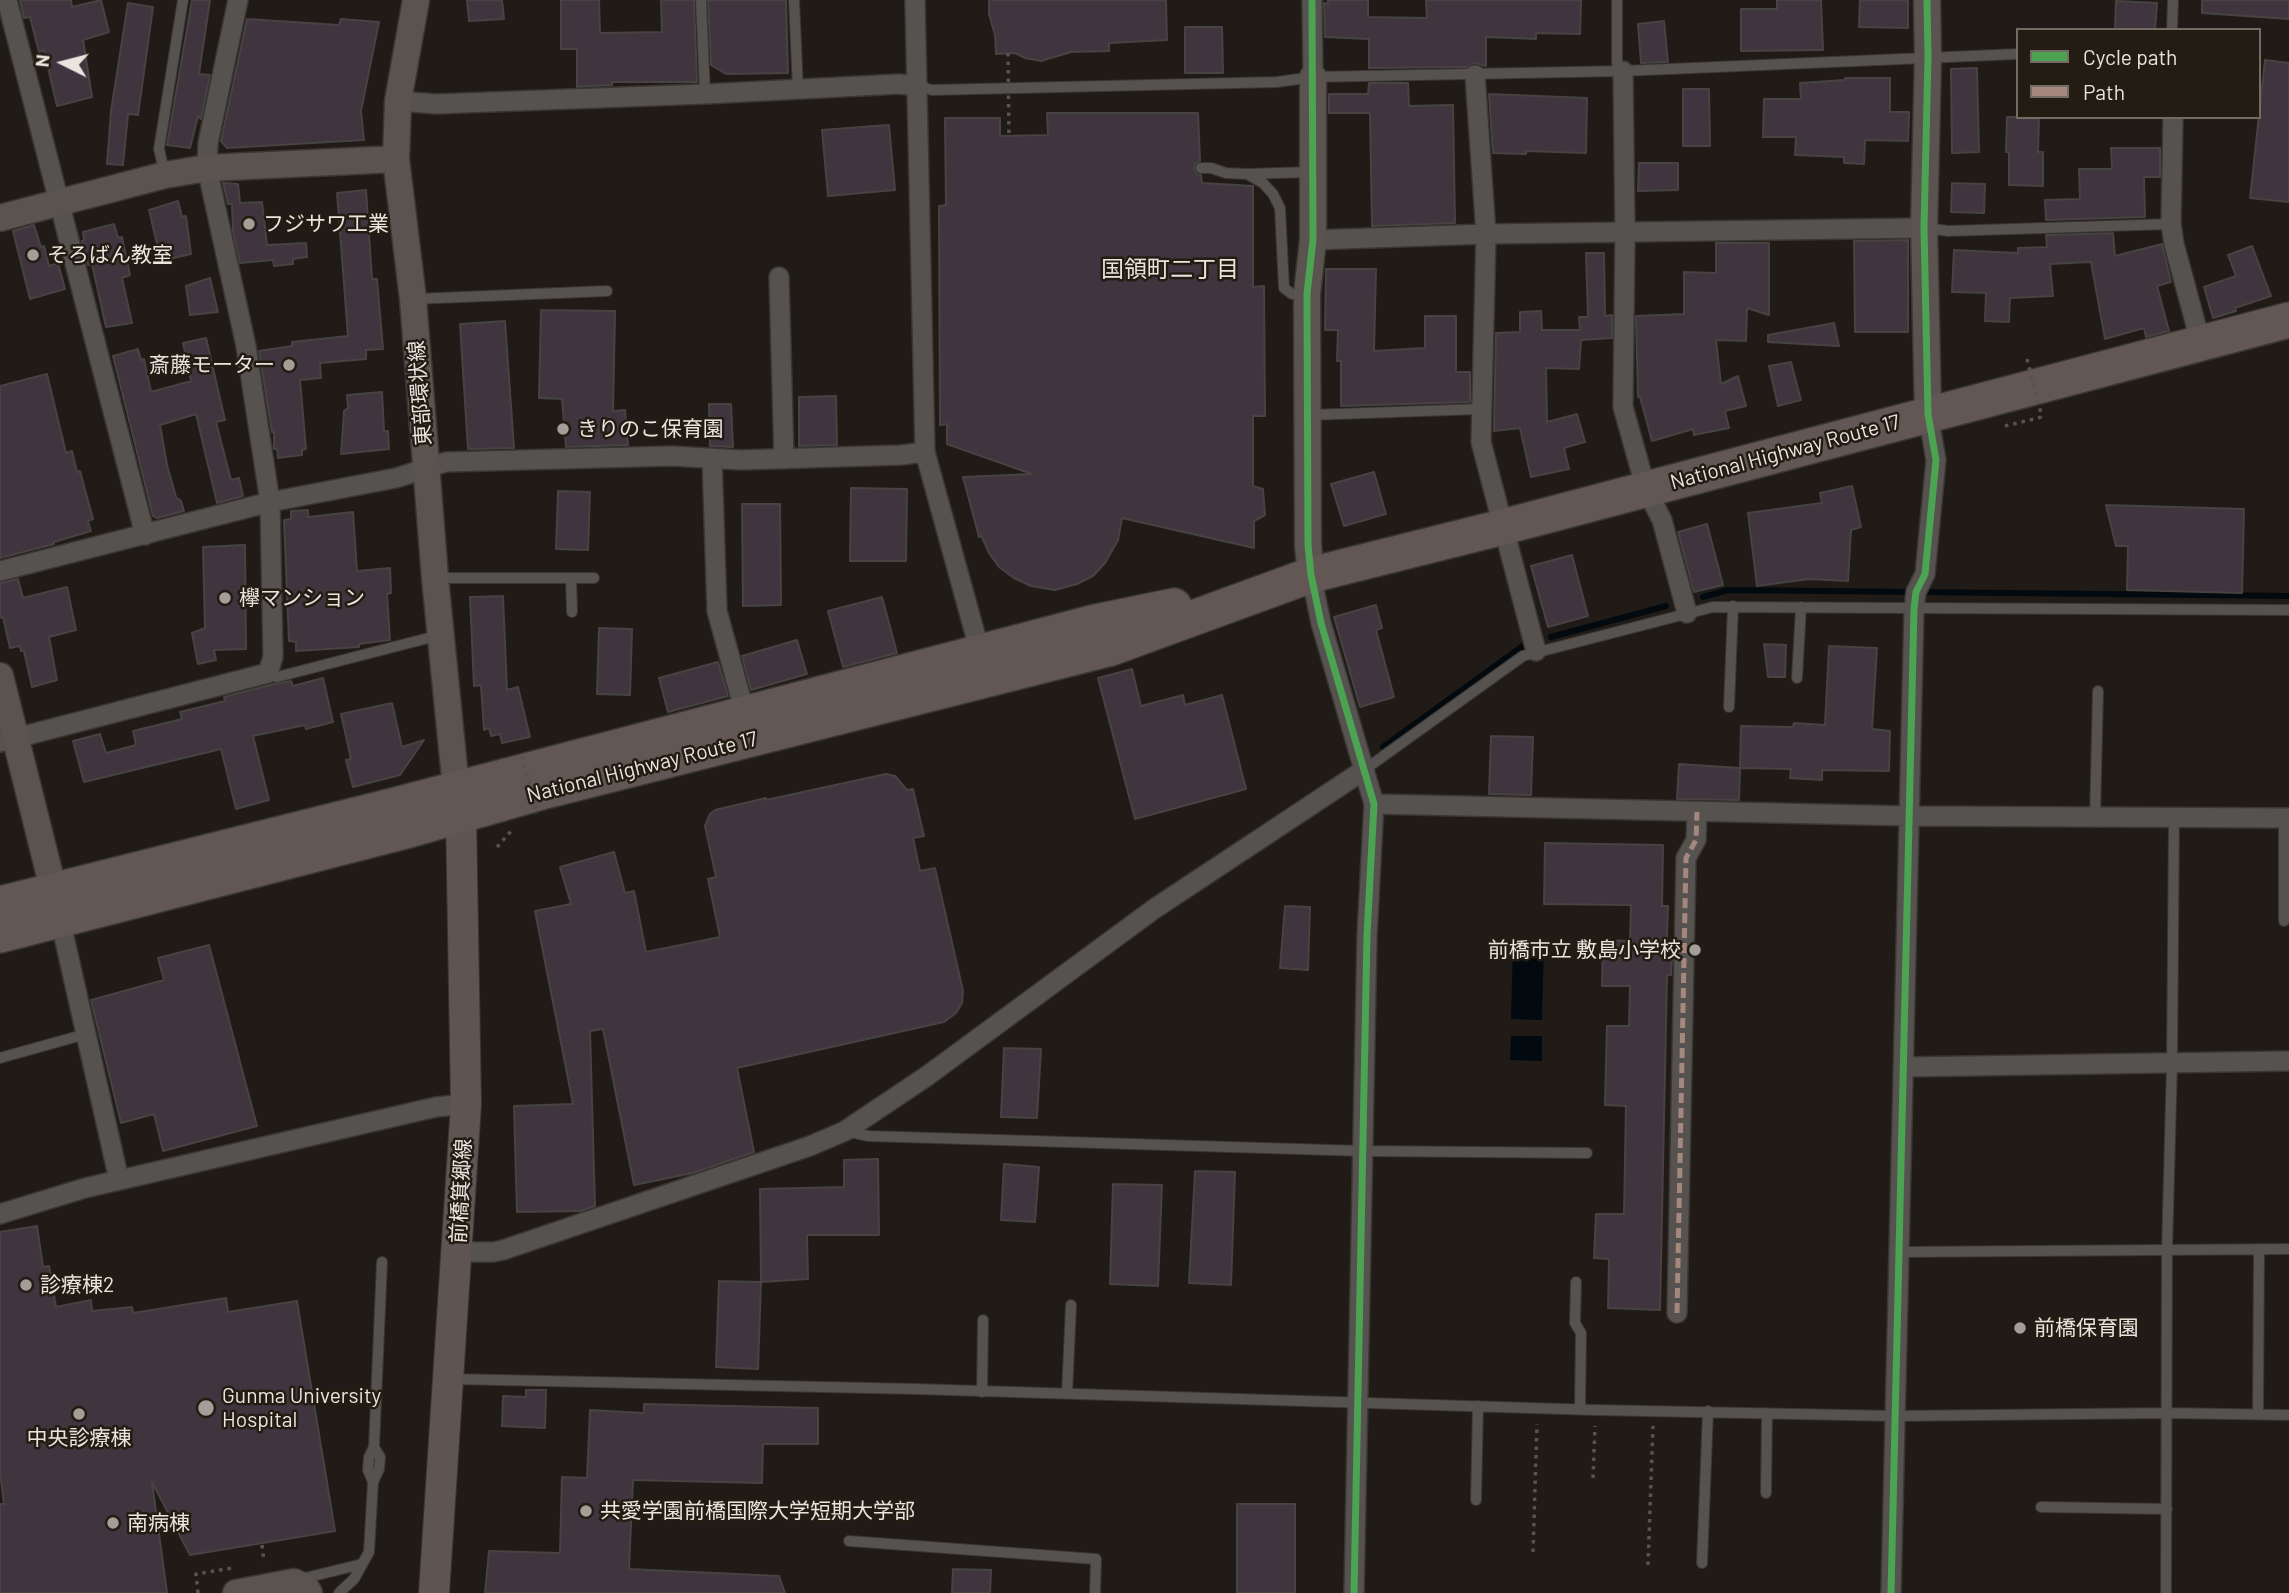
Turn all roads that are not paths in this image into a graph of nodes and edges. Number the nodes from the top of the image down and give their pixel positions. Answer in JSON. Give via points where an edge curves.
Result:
{"nodes":[{"id":1,"x":7,"y":0,"type":"edge"},
{"id":2,"x":183,"y":0,"type":"edge"},
{"id":3,"x":238,"y":0,"type":"edge"},
{"id":4,"x":416,"y":0,"type":"edge"},
{"id":5,"x":701,"y":0,"type":"edge"},
{"id":6,"x":794,"y":0,"type":"edge"},
{"id":7,"x":915,"y":0,"type":"edge"},
{"id":8,"x":1312,"y":0,"type":"edge"},
{"id":9,"x":1617,"y":0,"type":"edge"},
{"id":10,"x":1927,"y":0,"type":"edge"},
{"id":11,"x":2173,"y":0,"type":"edge"},
{"id":12,"x":2172,"y":28,"type":"edge"},
{"id":13,"x":2016,"y":54,"type":"edge"},
{"id":14,"x":1928,"y":57,"type":"junction"},
{"id":15,"x":1623,"y":71,"type":"junction"},
{"id":16,"x":1475,"y":75,"type":"junction"},
{"id":17,"x":1313,"y":77,"type":"junction"},
{"id":18,"x":918,"y":86,"type":"junction"},
{"id":19,"x":798,"y":89,"type":"junction"},
{"id":20,"x":705,"y":94,"type":"junction"},
{"id":21,"x":398,"y":101,"type":"junction"},
{"id":22,"x":2173,"y":119,"type":"edge"},
{"id":23,"x":396,"y":159,"type":"junction"},
{"id":24,"x":207,"y":167,"type":"junction"},
{"id":25,"x":1201,"y":168,"type":"dead end"},
{"id":26,"x":1311,"y":172,"type":"junction"},
{"id":27,"x":1247,"y":174,"type":"junction"},
{"id":28,"x":165,"y":175,"type":"junction"},
{"id":29,"x":59,"y":204,"type":"junction"},
{"id":30,"x":0,"y":218,"type":"edge"},
{"id":31,"x":2171,"y":224,"type":"junction"},
{"id":32,"x":1924,"y":228,"type":"junction"},
{"id":33,"x":1625,"y":233,"type":"junction"},
{"id":34,"x":1486,"y":234,"type":"junction"},
{"id":35,"x":1312,"y":240,"type":"junction"},
{"id":36,"x":779,"y":277,"type":"dead end"},
{"id":37,"x":607,"y":291,"type":"dead end"},
{"id":38,"x":1307,"y":294,"type":"junction"},
{"id":39,"x":413,"y":299,"type":"junction"},
{"id":40,"x":2289,"y":320,"type":"edge"},
{"id":41,"x":2201,"y":345,"type":"junction"},
{"id":42,"x":1480,"y":409,"type":"junction"},
{"id":43,"x":1928,"y":414,"type":"junction"},
{"id":44,"x":1307,"y":415,"type":"junction"},
{"id":45,"x":925,"y":453,"type":"junction"},
{"id":46,"x":712,"y":458,"type":"junction"},
{"id":47,"x":784,"y":458,"type":"junction"},
{"id":48,"x":426,"y":468,"type":"junction"},
{"id":49,"x":1646,"y":489,"type":"junction"},
{"id":50,"x":270,"y":502,"type":"junction"},
{"id":51,"x":1503,"y":527,"type":"junction"},
{"id":52,"x":145,"y":535,"type":"junction"},
{"id":53,"x":0,"y":571,"type":"edge"},
{"id":54,"x":435,"y":578,"type":"junction"},
{"id":55,"x":594,"y":578,"type":"dead end"},
{"id":56,"x":571,"y":579,"type":"junction"},
{"id":57,"x":1296,"y":580,"type":"junction"},
{"id":58,"x":1733,"y":606,"type":"junction"},
{"id":59,"x":1801,"y":607,"type":"junction"},
{"id":60,"x":1914,"y":609,"type":"junction"},
{"id":61,"x":2289,"y":610,"type":"edge"},
{"id":62,"x":572,"y":612,"type":"dead end"},
{"id":63,"x":1687,"y":613,"type":"junction"},
{"id":64,"x":440,"y":635,"type":"junction"},
{"id":65,"x":1536,"y":651,"type":"junction"},
{"id":66,"x":981,"y":652,"type":"junction"},
{"id":67,"x":268,"y":673,"type":"junction"},
{"id":68,"x":0,"y":676,"type":"edge"},
{"id":69,"x":1797,"y":678,"type":"dead end"},
{"id":70,"x":2098,"y":691,"type":"dead end"},
{"id":71,"x":1729,"y":707,"type":"dead end"},
{"id":72,"x":745,"y":713,"type":"junction"},
{"id":73,"x":8,"y":740,"type":"edge"},
{"id":74,"x":1364,"y":770,"type":"junction"},
{"id":75,"x":458,"y":802,"type":"junction"},
{"id":76,"x":1374,"y":804,"type":"junction"},
{"id":77,"x":1697,"y":812,"type":"junction"},
{"id":78,"x":1909,"y":816,"type":"junction"},
{"id":79,"x":2095,"y":818,"type":"junction"},
{"id":80,"x":2174,"y":818,"type":"junction"},
{"id":81,"x":2286,"y":818,"type":"edge"},
{"id":82,"x":0,"y":904,"type":"edge"},
{"id":83,"x":57,"y":904,"type":"junction"},
{"id":84,"x":2284,"y":921,"type":"dead end"},
{"id":85,"x":0,"y":934,"type":"edge"},
{"id":86,"x":86,"y":1034,"type":"junction"},
{"id":87,"x":0,"y":1058,"type":"edge"},
{"id":88,"x":2289,"y":1061,"type":"edge"},
{"id":89,"x":2172,"y":1063,"type":"junction"},
{"id":90,"x":1904,"y":1067,"type":"junction"},
{"id":91,"x":466,"y":1104,"type":"junction"},
{"id":92,"x":845,"y":1131,"type":"junction"},
{"id":93,"x":1363,"y":1151,"type":"junction"},
{"id":94,"x":1587,"y":1153,"type":"dead end"},
{"id":95,"x":119,"y":1180,"type":"junction"},
{"id":96,"x":0,"y":1213,"type":"edge"},
{"id":97,"x":2259,"y":1249,"type":"junction"},
{"id":98,"x":2289,"y":1249,"type":"edge"},
{"id":99,"x":2167,"y":1250,"type":"junction"},
{"id":100,"x":458,"y":1252,"type":"junction"},
{"id":101,"x":1899,"y":1252,"type":"junction"},
{"id":102,"x":382,"y":1262,"type":"dead end"},
{"id":103,"x":1576,"y":1282,"type":"dead end"},
{"id":104,"x":1071,"y":1305,"type":"dead end"},
{"id":105,"x":1677,"y":1313,"type":"dead end"},
{"id":106,"x":983,"y":1320,"type":"dead end"},
{"id":107,"x":448,"y":1380,"type":"junction"},
{"id":108,"x":982,"y":1392,"type":"junction"},
{"id":109,"x":1066,"y":1394,"type":"junction"},
{"id":110,"x":1356,"y":1403,"type":"junction"},
{"id":111,"x":1478,"y":1406,"type":"junction"},
{"id":112,"x":1580,"y":1408,"type":"junction"},
{"id":113,"x":1709,"y":1411,"type":"junction"},
{"id":114,"x":1767,"y":1413,"type":"junction"},
{"id":115,"x":2168,"y":1413,"type":"junction"},
{"id":116,"x":2258,"y":1413,"type":"junction"},
{"id":117,"x":2289,"y":1415,"type":"edge"},
{"id":118,"x":1895,"y":1416,"type":"junction"},
{"id":119,"x":1766,"y":1493,"type":"dead end"},
{"id":120,"x":1476,"y":1500,"type":"dead end"},
{"id":121,"x":2041,"y":1507,"type":"dead end"},
{"id":122,"x":2167,"y":1509,"type":"junction"},
{"id":123,"x":849,"y":1541,"type":"dead end"},
{"id":124,"x":1702,"y":1563,"type":"dead end"},
{"id":125,"x":362,"y":1564,"type":"junction"},
{"id":126,"x":302,"y":1587,"type":"edge"},
{"id":127,"x":236,"y":1593,"type":"edge"},
{"id":128,"x":339,"y":1593,"type":"edge"},
{"id":129,"x":433,"y":1593,"type":"edge"},
{"id":130,"x":1095,"y":1593,"type":"edge"},
{"id":131,"x":1353,"y":1593,"type":"edge"},
{"id":132,"x":1891,"y":1593,"type":"edge"},
{"id":133,"x":2166,"y":1593,"type":"edge"}],
"edges":[{"from":1,"to":29,"type":"street"},
{"from":2,"to":28,"type":"lane","via":[[159,149]]},
{"from":3,"to":24,"type":"street"},
{"from":4,"to":21,"type":"street","name":"東部環状線"},
{"from":5,"to":20,"type":"lane"},
{"from":6,"to":19,"type":"lane"},
{"from":7,"to":18,"type":"street"},
{"from":8,"to":17,"type":"street"},
{"from":9,"to":15,"type":"lane","via":[[1617,62]]},
{"from":10,"to":14,"type":"street"},
{"from":11,"to":12,"type":"lane"},
{"from":13,"to":14,"type":"lane"},
{"from":14,"to":15,"type":"lane"},
{"from":14,"to":32,"type":"street"},
{"from":15,"to":16,"type":"lane"},
{"from":15,"to":33,"type":"street"},
{"from":16,"to":17,"type":"lane"},
{"from":16,"to":34,"type":"street"},
{"from":17,"to":18,"type":"lane","via":[[1277,82],[932,90]]},
{"from":17,"to":26,"type":"street"},
{"from":18,"to":19,"type":"street"},
{"from":18,"to":45,"type":"street"},
{"from":19,"to":20,"type":"street"},
{"from":20,"to":21,"type":"street","via":[[436,104]]},
{"from":21,"to":23,"type":"street","name":"東部環状線"},
{"from":22,"to":31,"type":"street"},
{"from":23,"to":24,"type":"street"},
{"from":23,"to":39,"type":"street","name":"東部環状線"},
{"from":24,"to":28,"type":"street"},
{"from":24,"to":50,"type":"street","via":[[246,346]]},
{"from":25,"to":27,"type":"lane"},
{"from":26,"to":27,"type":"lane"},
{"from":26,"to":35,"type":"street"},
{"from":27,"to":38,"type":"lane","via":[[1263,183],[1280,208],[1284,288],[1292,294]]},
{"from":28,"to":29,"type":"street"},
{"from":29,"to":30,"type":"street"},
{"from":29,"to":52,"type":"street"},
{"from":31,"to":32,"type":"lane"},
{"from":31,"to":41,"type":"street"},
{"from":32,"to":33,"type":"street"},
{"from":32,"to":43,"type":"street"},
{"from":33,"to":34,"type":"street"},
{"from":33,"to":49,"type":"street","via":[[1623,407]]},
{"from":34,"to":35,"type":"street"},
{"from":34,"to":42,"type":"street"},
{"from":35,"to":38,"type":"street"},
{"from":36,"to":47,"type":"street"},
{"from":37,"to":39,"type":"lane"},
{"from":38,"to":44,"type":"street"},
{"from":39,"to":48,"type":"street","name":"東部環状線"},
{"from":40,"to":41,"type":"highway","name":"National Highway Route 17"},
{"from":41,"to":43,"type":"highway","name":"National Highway Route 17"},
{"from":42,"to":44,"type":"lane"},
{"from":42,"to":51,"type":"street","via":[[1482,451]]},
{"from":43,"to":49,"type":"highway","name":"National Highway Route 17"},
{"from":43,"to":60,"type":"street","via":[[1936,460],[1925,574]]},
{"from":44,"to":57,"type":"street","via":[[1308,545]]},
{"from":45,"to":47,"type":"street"},
{"from":45,"to":66,"type":"street"},
{"from":46,"to":47,"type":"street"},
{"from":46,"to":48,"type":"street","via":[[446,462]]},
{"from":46,"to":72,"type":"street","via":[[718,611]]},
{"from":48,"to":50,"type":"street"},
{"from":48,"to":54,"type":"street","name":"東部環状線"},
{"from":49,"to":51,"type":"highway","name":"National Highway Route 17"},
{"from":49,"to":63,"type":"street","via":[[1662,520]]},
{"from":50,"to":52,"type":"street"},
{"from":50,"to":67,"type":"street","via":[[273,657]]},
{"from":51,"to":57,"type":"highway","name":"National Highway Route 17"},
{"from":51,"to":65,"type":"street"},
{"from":52,"to":53,"type":"street"},
{"from":54,"to":56,"type":"lane"},
{"from":54,"to":64,"type":"street","name":"東部環状線"},
{"from":55,"to":56,"type":"lane"},
{"from":56,"to":62,"type":"lane"},
{"from":57,"to":66,"type":"highway","name":"National Highway Route 17","via":[[1096,622]]},
{"from":57,"to":74,"type":"street","via":[[1321,623]]},
{"from":57,"to":75,"type":"highway","name":"National Highway Route 17","via":[[1111,648],[545,791]]},
{"from":58,"to":59,"type":"lane"},
{"from":58,"to":63,"type":"lane"},
{"from":58,"to":71,"type":"lane"},
{"from":59,"to":60,"type":"lane"},
{"from":59,"to":69,"type":"lane"},
{"from":60,"to":61,"type":"lane"},
{"from":60,"to":78,"type":"street"},
{"from":63,"to":65,"type":"lane"},
{"from":64,"to":67,"type":"lane","via":[[277,677]]},
{"from":64,"to":75,"type":"street","name":"東部環状線"},
{"from":65,"to":74,"type":"lane","via":[[1511,664]]},
{"from":66,"to":72,"type":"highway","name":"National Highway Route 17"},
{"from":67,"to":73,"type":"street"},
{"from":68,"to":73,"type":"street"},
{"from":70,"to":79,"type":"lane"},
{"from":72,"to":75,"type":"highway","name":"National Highway Route 17"},
{"from":73,"to":83,"type":"street"},
{"from":74,"to":76,"type":"street"},
{"from":74,"to":92,"type":"street","via":[[1154,909]]},
{"from":75,"to":83,"type":"highway","name":"National Highway Route 17"},
{"from":75,"to":91,"type":"main road","name":"前橋箕郷線"},
{"from":76,"to":77,"type":"street"},
{"from":76,"to":93,"type":"street"},
{"from":77,"to":78,"type":"street"},
{"from":77,"to":105,"type":"street","via":[[1696,841],[1686,858]]},
{"from":78,"to":79,"type":"street"},
{"from":78,"to":90,"type":"street"},
{"from":79,"to":80,"type":"street"},
{"from":80,"to":81,"type":"street"},
{"from":80,"to":89,"type":"lane"},
{"from":81,"to":84,"type":"lane"},
{"from":82,"to":83,"type":"highway","name":"National Highway Route 17"},
{"from":83,"to":85,"type":"highway","name":"National Highway Route 17"},
{"from":83,"to":86,"type":"street"},
{"from":86,"to":87,"type":"lane"},
{"from":86,"to":95,"type":"street"},
{"from":88,"to":89,"type":"street"},
{"from":89,"to":90,"type":"street"},
{"from":89,"to":99,"type":"lane"},
{"from":90,"to":101,"type":"street"},
{"from":91,"to":95,"type":"street"},
{"from":91,"to":100,"type":"main road","name":"前橋箕郷線"},
{"from":92,"to":93,"type":"lane","via":[[868,1136]]},
{"from":92,"to":100,"type":"street","via":[[503,1250]]},
{"from":93,"to":94,"type":"lane"},
{"from":93,"to":110,"type":"street"},
{"from":95,"to":96,"type":"street"},
{"from":97,"to":98,"type":"lane"},
{"from":97,"to":99,"type":"lane"},
{"from":97,"to":116,"type":"lane"},
{"from":99,"to":101,"type":"lane"},
{"from":99,"to":115,"type":"lane"},
{"from":100,"to":107,"type":"main road","name":"前橋箕郷線"},
{"from":101,"to":118,"type":"street"},
{"from":102,"to":125,"type":"lane","via":[[374,1447],[368,1470],[373,1482],[369,1552]]},
{"from":103,"to":112,"type":"lane"},
{"from":104,"to":109,"type":"lane"},
{"from":106,"to":108,"type":"lane"},
{"from":107,"to":108,"type":"lane"},
{"from":107,"to":129,"type":"main road","name":"前橋箕郷線"},
{"from":108,"to":109,"type":"lane"},
{"from":109,"to":110,"type":"lane"},
{"from":110,"to":111,"type":"lane"},
{"from":110,"to":131,"type":"street"},
{"from":111,"to":112,"type":"lane"},
{"from":111,"to":120,"type":"lane"},
{"from":112,"to":113,"type":"lane"},
{"from":113,"to":114,"type":"lane"},
{"from":113,"to":124,"type":"lane"},
{"from":114,"to":118,"type":"lane"},
{"from":114,"to":119,"type":"lane"},
{"from":115,"to":116,"type":"lane"},
{"from":115,"to":118,"type":"lane"},
{"from":115,"to":122,"type":"lane"},
{"from":116,"to":117,"type":"lane"},
{"from":118,"to":132,"type":"street"},
{"from":121,"to":122,"type":"lane"},
{"from":122,"to":133,"type":"lane"},
{"from":123,"to":130,"type":"lane","via":[[1097,1559]]},
{"from":125,"to":126,"type":"lane"},
{"from":125,"to":128,"type":"lane","via":[[355,1579]]},
{"from":126,"to":127,"type":"street"}]}
